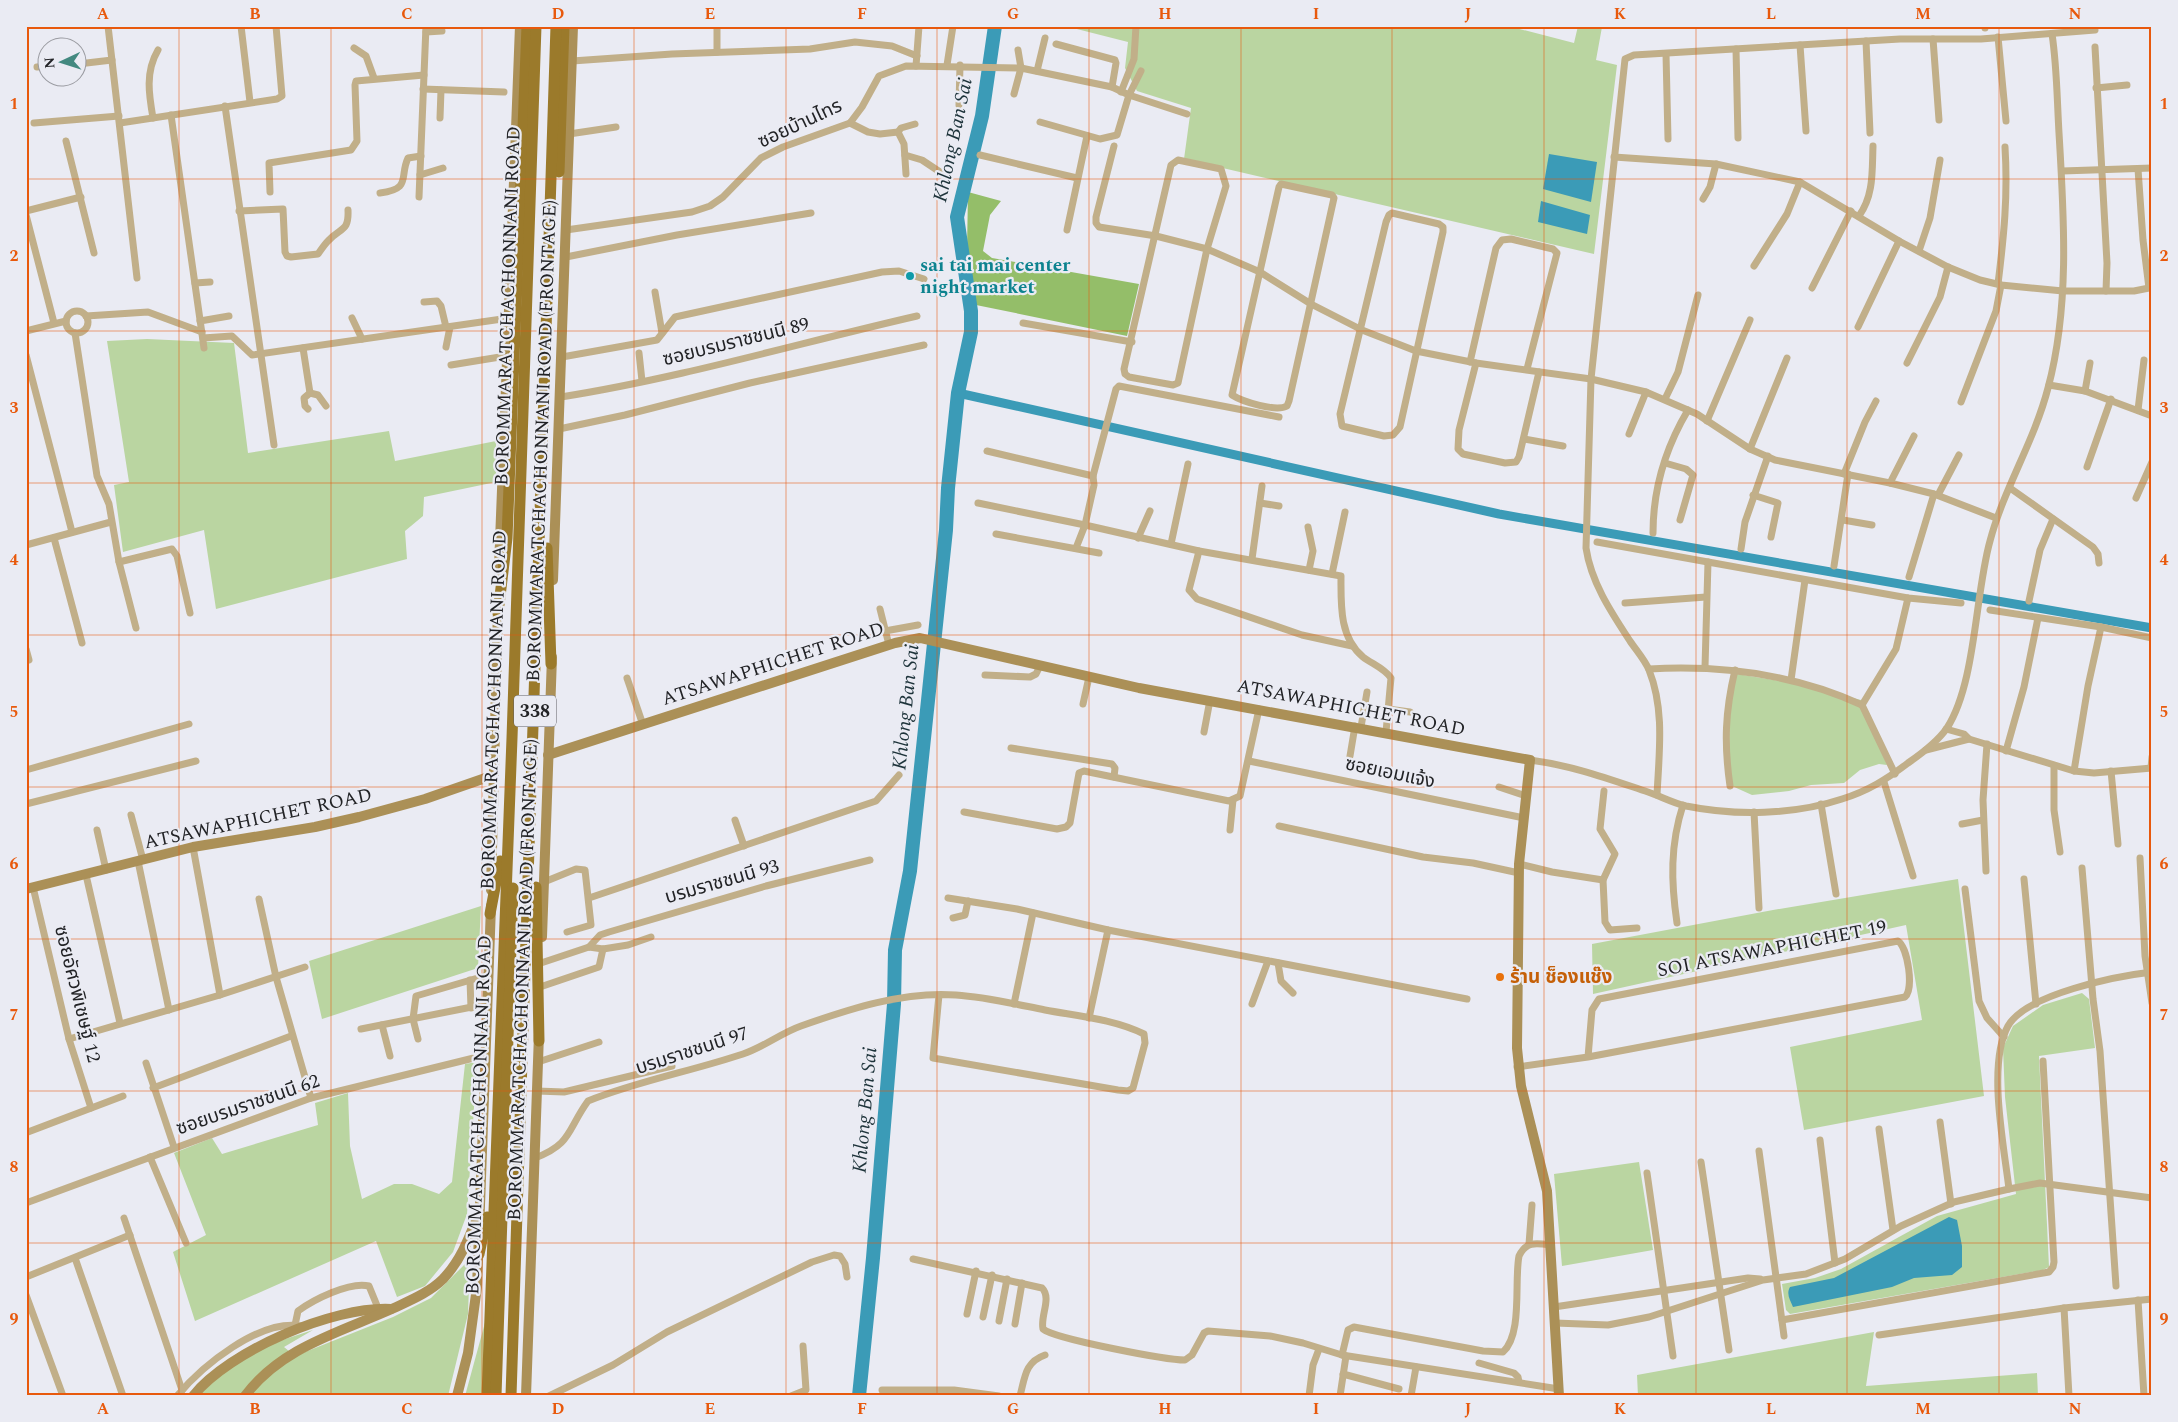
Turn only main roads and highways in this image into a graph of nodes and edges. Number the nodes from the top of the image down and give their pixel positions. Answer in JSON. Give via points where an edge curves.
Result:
{"nodes":[{"id":1,"x":520,"y":26,"type":"edge"},
{"id":2,"x":527,"y":26,"type":"edge"},
{"id":3,"x":536,"y":26,"type":"edge"},
{"id":4,"x":541,"y":26,"type":"edge"},
{"id":5,"x":551,"y":26,"type":"edge"},
{"id":6,"x":556,"y":26,"type":"edge"},
{"id":7,"x":564,"y":26,"type":"edge"},
{"id":8,"x":573,"y":26,"type":"edge"},
{"id":9,"x":498,"y":613,"type":"junction"},
{"id":10,"x":551,"y":664,"type":"junction"},
{"id":11,"x":548,"y":756,"type":"junction"},
{"id":12,"x":494,"y":775,"type":"junction"},
{"id":13,"x":532,"y":801,"type":"junction"},
{"id":14,"x":508,"y":821,"type":"junction"},
{"id":15,"x":30,"y":888,"type":"edge"},
{"id":16,"x":490,"y":914,"type":"junction"},
{"id":17,"x":539,"y":1041,"type":"junction"},
{"id":18,"x":494,"y":1171,"type":"junction"},
{"id":19,"x":480,"y":1209,"type":"junction"},
{"id":20,"x":479,"y":1254,"type":"junction"},
{"id":21,"x":392,"y":1309,"type":"junction"},
{"id":22,"x":1559,"y":1392,"type":"edge"},
{"id":23,"x":193,"y":1396,"type":"edge"},
{"id":24,"x":244,"y":1396,"type":"edge"},
{"id":25,"x":458,"y":1396,"type":"edge"},
{"id":26,"x":487,"y":1396,"type":"edge"},
{"id":27,"x":496,"y":1396,"type":"edge"},
{"id":28,"x":506,"y":1396,"type":"edge"},
{"id":29,"x":511,"y":1396,"type":"edge"},
{"id":30,"x":526,"y":1396,"type":"edge"}],
"edges":[{"from":1,"to":9,"type":"main road","name":"BOROMMARATCHACHONNANI ROAD (FRONTAGE)","number":"338"},
{"from":2,"to":9,"type":"main road","via":[[507,538]]},
{"from":3,"to":14,"type":"main road","name":"BOROMMARATCHACHONNANI ROAD","number":"338"},
{"from":4,"to":27,"type":"main road","number":"338"},
{"from":5,"to":28,"type":"main road","number":"338"},
{"from":6,"to":13,"type":"main road","name":"BOROMMARATCHACHONNANI ROAD","number":"338"},
{"from":7,"to":10,"type":"main road","via":[[546,538]]},
{"from":8,"to":10,"type":"main road","name":"BOROMMARATCHACHONNANI ROAD (FRONTAGE)","number":"338"},
{"from":9,"to":12,"type":"main road","name":"BOROMMARATCHACHONNANI ROAD (FRONTAGE)","number":"338"},
{"from":10,"to":11,"type":"main road","name":"BOROMMARATCHACHONNANI ROAD (FRONTAGE)","number":"338"},
{"from":11,"to":17,"type":"main road","name":"BOROMMARATCHACHONNANI ROAD (FRONTAGE)","number":"338"},
{"from":11,"to":22,"type":"main road","name":"ATSAWAPHICHET ROAD","via":[[889,645],[920,638],[1089,676],[1530,760],[1519,869],[1518,1067],[1544,1178]]},
{"from":12,"to":15,"type":"main road","name":"ATSAWAPHICHET ROAD","via":[[425,800],[359,817],[193,847]]},
{"from":12,"to":16,"type":"main road","name":"BOROMMARATCHACHONNANI ROAD (FRONTAGE)","number":"338"},
{"from":13,"to":17,"type":"main road"},
{"from":13,"to":29,"type":"main road","name":"BOROMMARATCHACHONNANI ROAD","number":"338"},
{"from":14,"to":16,"type":"main road"},
{"from":14,"to":18,"type":"main road","name":"BOROMMARATCHACHONNANI ROAD","number":"338"},
{"from":16,"to":19,"type":"main road","name":"BOROMMARATCHACHONNANI ROAD (FRONTAGE)","number":"338"},
{"from":17,"to":30,"type":"main road","name":"BOROMMARATCHACHONNANI ROAD (FRONTAGE)","number":"338"},
{"from":18,"to":20,"type":"main road"},
{"from":18,"to":26,"type":"main road","name":"BOROMMARATCHACHONNANI ROAD","number":"338"},
{"from":19,"to":20,"type":"main road","name":"BOROMMARATCHACHONNANI ROAD (FRONTAGE)","number":"338"},
{"from":19,"to":21,"type":"main road","via":[[458,1259],[443,1279],[418,1297]]},
{"from":20,"to":25,"type":"main road","name":"BOROMMARATCHACHONNANI ROAD (FRONTAGE)","number":"338","via":[[474,1317]]},
{"from":21,"to":23,"type":"main road","via":[[363,1310],[259,1345],[222,1369]]},
{"from":21,"to":24,"type":"main road","via":[[296,1350],[267,1371]]}]}
